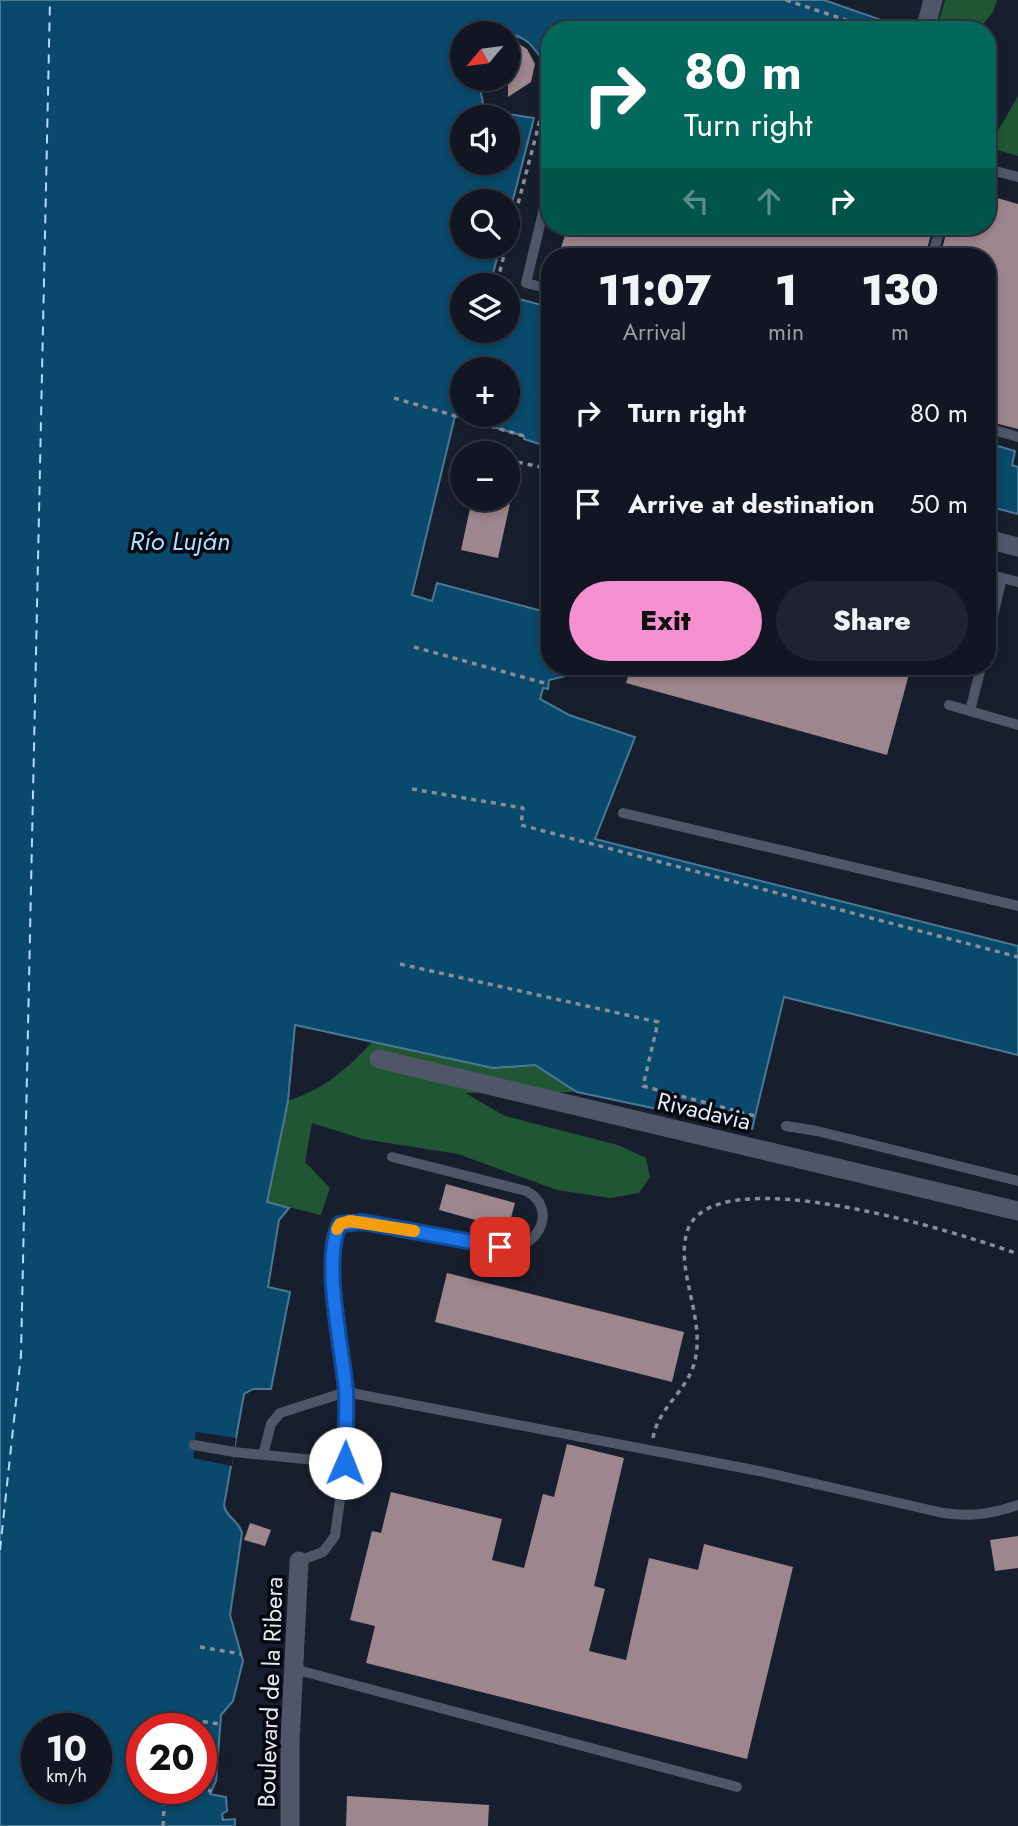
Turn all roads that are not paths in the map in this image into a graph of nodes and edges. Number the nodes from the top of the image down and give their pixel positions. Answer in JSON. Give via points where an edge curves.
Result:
{"nodes":[{"id":1,"x":933,"y":0,"type":"edge"},
{"id":2,"x":927,"y":21,"type":"edge"},
{"id":3,"x":996,"y":171,"type":"edge"},
{"id":4,"x":1018,"y":177,"type":"edge"},
{"id":5,"x":541,"y":220,"type":"edge"},
{"id":6,"x":541,"y":287,"type":"edge"},
{"id":7,"x":996,"y":431,"type":"edge"},
{"id":8,"x":1018,"y":437,"type":"edge"},
{"id":9,"x":996,"y":541,"type":"edge"},
{"id":10,"x":1018,"y":547,"type":"edge"},
{"id":11,"x":996,"y":576,"type":"edge"},
{"id":12,"x":1002,"y":578,"type":"junction"},
{"id":13,"x":1018,"y":582,"type":"edge"},
{"id":14,"x":996,"y":603,"type":"edge"},
{"id":15,"x":979,"y":675,"type":"edge"},
{"id":16,"x":949,"y":705,"type":"dead end"},
{"id":17,"x":970,"y":711,"type":"junction"},
{"id":18,"x":1018,"y":725,"type":"edge"},
{"id":19,"x":623,"y":813,"type":"dead end"},
{"id":20,"x":1018,"y":906,"type":"edge"},
{"id":21,"x":379,"y":1059,"type":"dead end"},
{"id":22,"x":786,"y":1126,"type":"dead end"},
{"id":23,"x":392,"y":1157,"type":"dead end"},
{"id":24,"x":1018,"y":1181,"type":"edge"},
{"id":25,"x":1018,"y":1211,"type":"edge"},
{"id":26,"x":346,"y":1392,"type":"junction"},
{"id":27,"x":194,"y":1444,"type":"dead end"},
{"id":28,"x":263,"y":1455,"type":"junction"},
{"id":29,"x":345,"y":1463,"type":"junction"},
{"id":30,"x":1018,"y":1505,"type":"edge"},
{"id":31,"x":299,"y":1561,"type":"joint"},
{"id":32,"x":294,"y":1670,"type":"junction"},
{"id":33,"x":737,"y":1787,"type":"dead end"},
{"id":34,"x":290,"y":1826,"type":"edge"}],
"edges":[{"from":1,"to":2,"type":"street"},
{"from":3,"to":4,"type":"lane"},
{"from":5,"to":6,"type":"lane","via":[[526,283]]},
{"from":7,"to":8,"type":"lane"},
{"from":9,"to":10,"type":"street"},
{"from":11,"to":12,"type":"lane"},
{"from":12,"to":13,"type":"lane"},
{"from":12,"to":14,"type":"lane"},
{"from":15,"to":17,"type":"lane"},
{"from":16,"to":17,"type":"lane"},
{"from":17,"to":18,"type":"lane"},
{"from":19,"to":20,"type":"lane"},
{"from":21,"to":25,"type":"street","name":"Rivadavia"},
{"from":22,"to":24,"type":"lane"},
{"from":23,"to":26,"type":"lane","via":[[526,1191],[543,1205],[541,1224],[531,1239],[517,1247],[363,1222],[340,1224],[334,1234],[333,1272]]},
{"from":26,"to":28,"type":"lane","via":[[280,1413],[271,1424]]},
{"from":26,"to":29,"type":"lane"},
{"from":26,"to":30,"type":"lane","via":[[651,1450],[955,1515],[985,1514]]},
{"from":27,"to":28,"type":"lane"},
{"from":28,"to":29,"type":"lane"},
{"from":29,"to":31,"type":"lane","via":[[335,1536],[323,1552]]},
{"from":31,"to":32,"type":"street","name":"Boulevard de la Ribera"},
{"from":32,"to":33,"type":"lane"},
{"from":32,"to":34,"type":"street","name":"Boulevard de la Ribera"}]}
